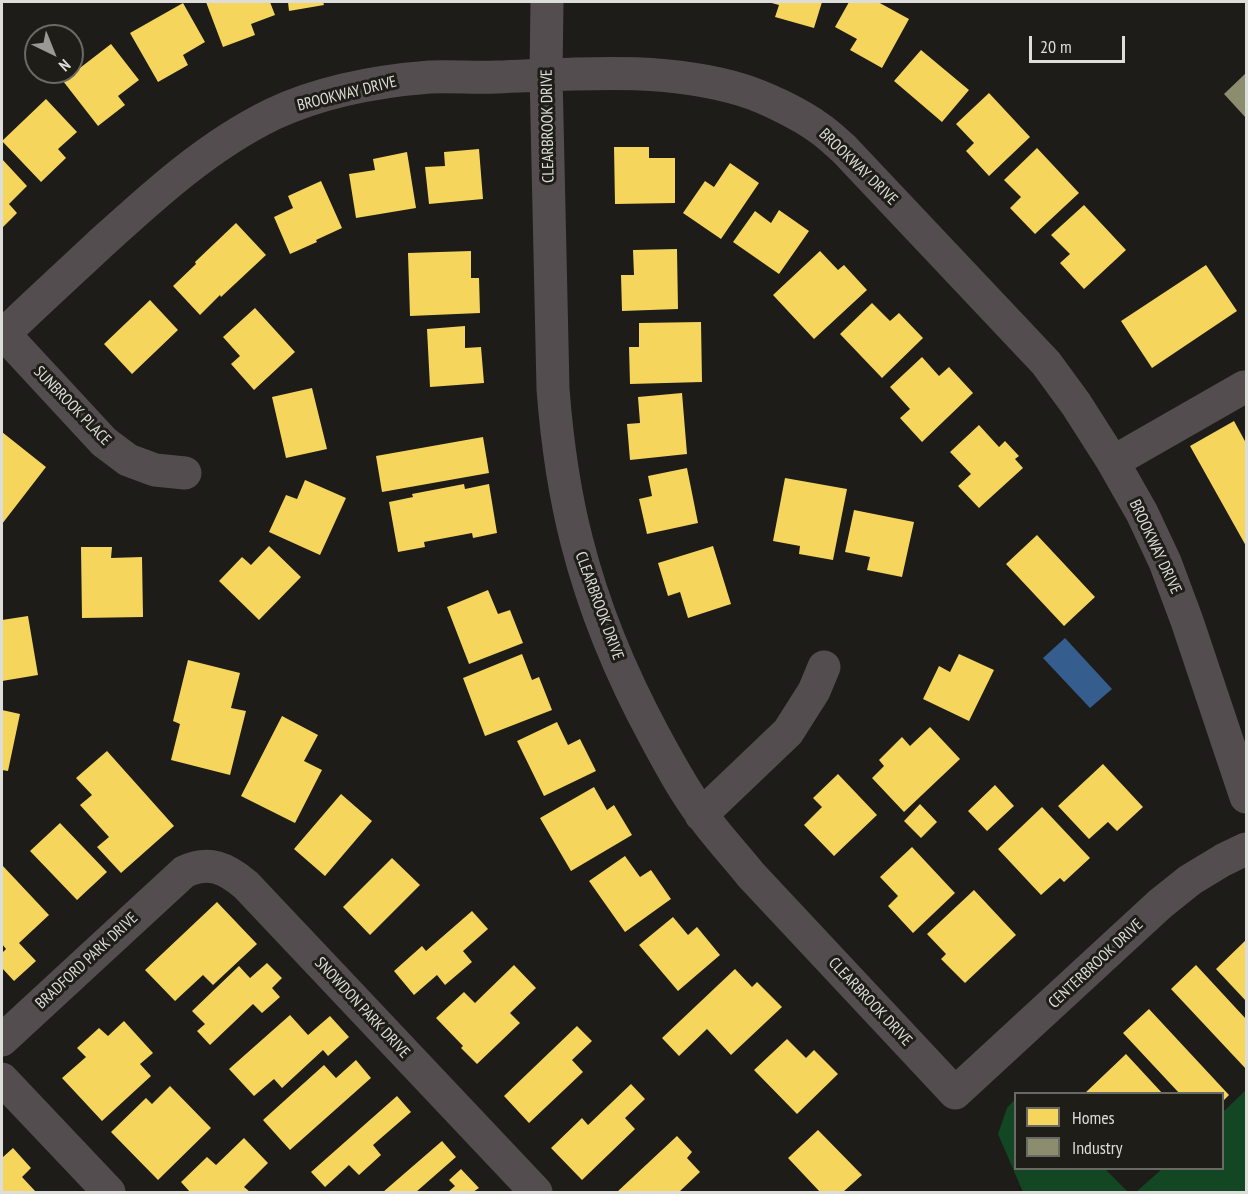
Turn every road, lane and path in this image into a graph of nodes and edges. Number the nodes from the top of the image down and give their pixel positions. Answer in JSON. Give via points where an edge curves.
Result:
{"nodes":[{"id":1,"x":547,"y":2,"type":"edge"},
{"id":2,"x":546,"y":74,"type":"junction"},
{"id":3,"x":3,"y":335,"type":"edge"},
{"id":4,"x":1246,"y":387,"type":"edge"},
{"id":5,"x":1113,"y":462,"type":"junction"},
{"id":6,"x":185,"y":473,"type":"dead end"},
{"id":7,"x":825,"y":667,"type":"dead end"},
{"id":8,"x":1246,"y":797,"type":"edge"},
{"id":9,"x":701,"y":814,"type":"junction"},
{"id":10,"x":1246,"y":849,"type":"edge"},
{"id":11,"x":172,"y":881,"type":"joint"},
{"id":12,"x":2,"y":1040,"type":"edge"},
{"id":13,"x":2,"y":1079,"type":"edge"},
{"id":14,"x":956,"y":1093,"type":"joint"},
{"id":15,"x":109,"y":1192,"type":"edge"},
{"id":16,"x":536,"y":1192,"type":"edge"}],
"edges":[{"from":1,"to":2,"type":"street","name":"CLEARBROOK DRIVE"},
{"from":2,"to":3,"type":"street","name":"BROOKWAY DRIVE","via":[[392,81],[318,98],[274,114],[231,138],[158,191]]},
{"from":2,"to":5,"type":"street","name":"BROOKWAY DRIVE","via":[[651,74],[695,80],[743,90],[818,128],[866,171],[1046,363]]},
{"from":2,"to":9,"type":"street","name":"CLEARBROOK DRIVE","via":[[553,389],[557,440],[577,543],[615,653],[644,717]]},
{"from":3,"to":6,"type":"street","name":"SUNBROOK PLACE","via":[[104,442],[128,460],[155,470]]},
{"from":4,"to":5,"type":"street"},
{"from":5,"to":8,"type":"street","name":"BROOKWAY DRIVE","via":[[1166,562]]},
{"from":7,"to":9,"type":"street","via":[[788,732]]},
{"from":9,"to":14,"type":"street","name":"CLEARBROOK DRIVE","via":[[751,875]]},
{"from":10,"to":14,"type":"street","name":"CENTERBROOK DRIVE","via":[[1222,860],[1160,904]]},
{"from":11,"to":12,"type":"street","name":"BRADFORD PARK DRIVE"},
{"from":11,"to":16,"type":"street","name":"SNOWDON PARK DRIVE","via":[[183,872],[204,866],[232,873]]},
{"from":13,"to":15,"type":"street"}]}
